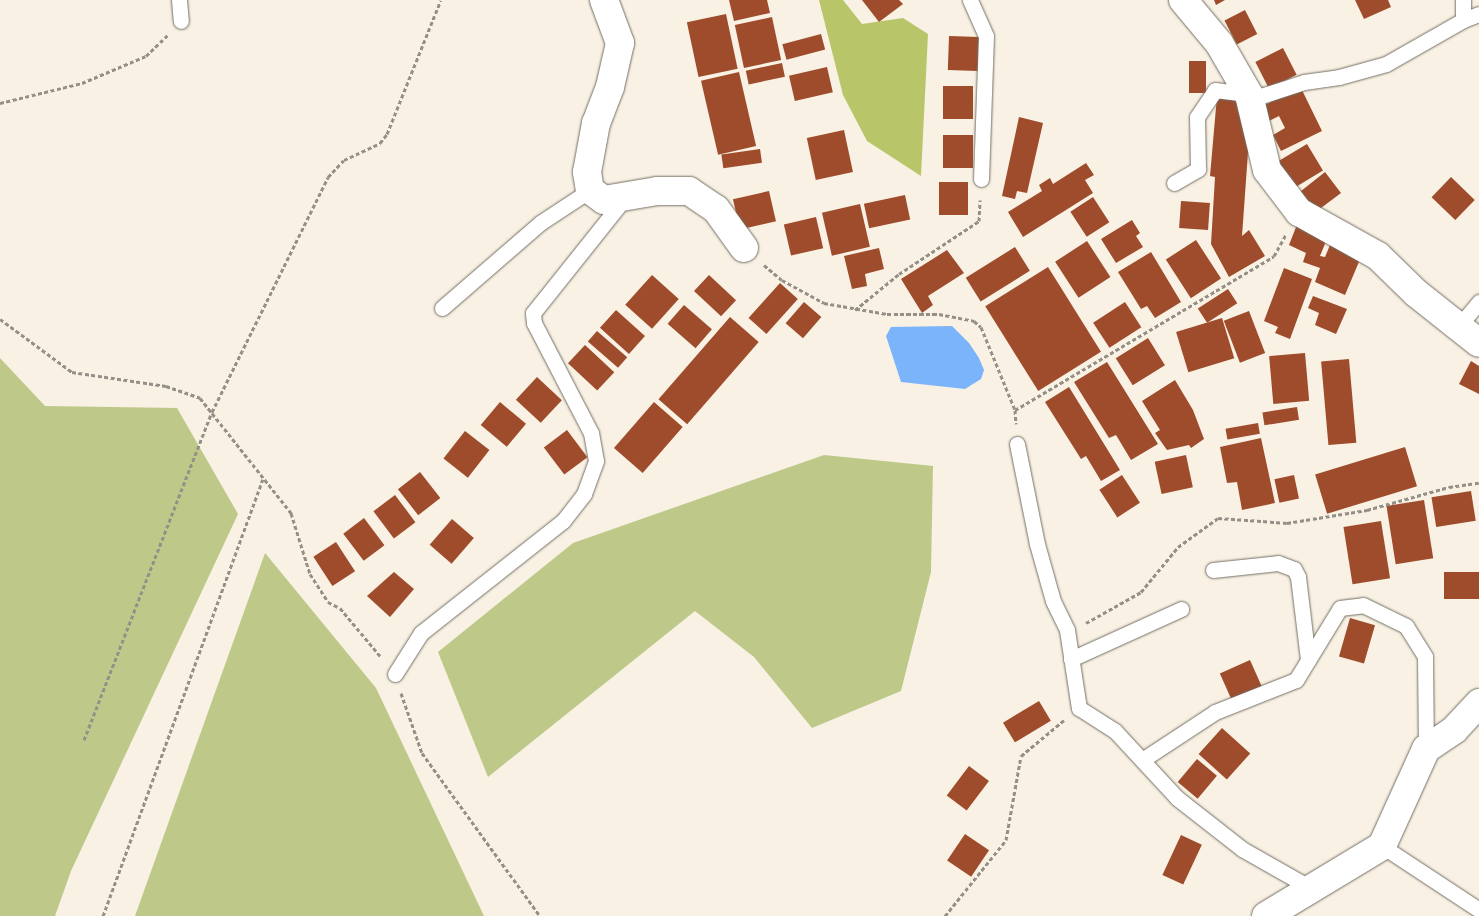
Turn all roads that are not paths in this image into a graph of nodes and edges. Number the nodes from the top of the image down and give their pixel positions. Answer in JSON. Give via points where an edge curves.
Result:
{"nodes":[{"id":1,"x":179,"y":0,"type":"edge"},
{"id":2,"x":604,"y":0,"type":"edge"},
{"id":3,"x":970,"y":0,"type":"edge"},
{"id":4,"x":1183,"y":0,"type":"edge"},
{"id":5,"x":1463,"y":0,"type":"edge"},
{"id":6,"x":1479,"y":14,"type":"edge"},
{"id":7,"x":1463,"y":20,"type":"junction"},
{"id":8,"x":181,"y":21,"type":"road end"},
{"id":9,"x":1249,"y":95,"type":"junction"},
{"id":10,"x":981,"y":179,"type":"road end"},
{"id":11,"x":1174,"y":183,"type":"dead end"},
{"id":12,"x":590,"y":190,"type":"junction"},
{"id":13,"x":624,"y":199,"type":"junction"},
{"id":14,"x":744,"y":248,"type":"road end"},
{"id":15,"x":1479,"y":302,"type":"edge"},
{"id":16,"x":442,"y":308,"type":"dead end"},
{"id":17,"x":1468,"y":335,"type":"edge"},
{"id":18,"x":1017,"y":444,"type":"road end"},
{"id":19,"x":1213,"y":570,"type":"dead end"},
{"id":20,"x":1181,"y":609,"type":"dead end"},
{"id":21,"x":1071,"y":659,"type":"junction"},
{"id":22,"x":1308,"y":660,"type":"junction"},
{"id":23,"x":395,"y":674,"type":"road end"},
{"id":24,"x":1479,"y":703,"type":"edge"},
{"id":25,"x":1426,"y":749,"type":"junction"},
{"id":26,"x":1142,"y":760,"type":"junction"},
{"id":27,"x":1382,"y":846,"type":"junction"},
{"id":28,"x":1310,"y":887,"type":"junction"},
{"id":29,"x":1479,"y":910,"type":"edge"},
{"id":30,"x":1266,"y":916,"type":"edge"}],
"edges":[{"from":1,"to":8,"type":"lane"},
{"from":2,"to":12,"type":"street","via":[[620,42],[594,133],[587,172]]},
{"from":3,"to":10,"type":"lane","via":[[986,36]]},
{"from":4,"to":9,"type":"street","via":[[1219,42]]},
{"from":5,"to":7,"type":"lane"},
{"from":6,"to":7,"type":"lane"},
{"from":7,"to":9,"type":"lane","via":[[1386,64],[1340,77],[1304,82],[1261,96]]},
{"from":9,"to":11,"type":"lane","via":[[1215,90],[1206,99],[1197,116],[1198,169]]},
{"from":9,"to":17,"type":"street","via":[[1267,170],[1299,212],[1378,256],[1416,293]]},
{"from":12,"to":13,"type":"street","via":[[604,200]]},
{"from":12,"to":16,"type":"lane","via":[[540,223]]},
{"from":13,"to":14,"type":"street","via":[[657,190],[689,191],[716,210]]},
{"from":13,"to":23,"type":"lane","via":[[533,313],[534,323],[591,433],[596,461],[584,494],[563,521],[421,633]]},
{"from":15,"to":17,"type":"lane"},
{"from":18,"to":21,"type":"lane","via":[[1037,544],[1053,601],[1067,630]]},
{"from":19,"to":22,"type":"lane","via":[[1278,563],[1294,569],[1298,577]]},
{"from":20,"to":21,"type":"lane"},
{"from":21,"to":26,"type":"lane","via":[[1079,708],[1115,731]]},
{"from":22,"to":25,"type":"lane","via":[[1340,608],[1364,605],[1406,626],[1426,658]]},
{"from":22,"to":26,"type":"lane","via":[[1296,680],[1215,712]]},
{"from":24,"to":25,"type":"street","via":[[1454,730]]},
{"from":25,"to":27,"type":"street"},
{"from":26,"to":28,"type":"lane","via":[[1177,798],[1242,849]]},
{"from":27,"to":28,"type":"street"},
{"from":27,"to":29,"type":"lane"},
{"from":28,"to":30,"type":"street"}]}
